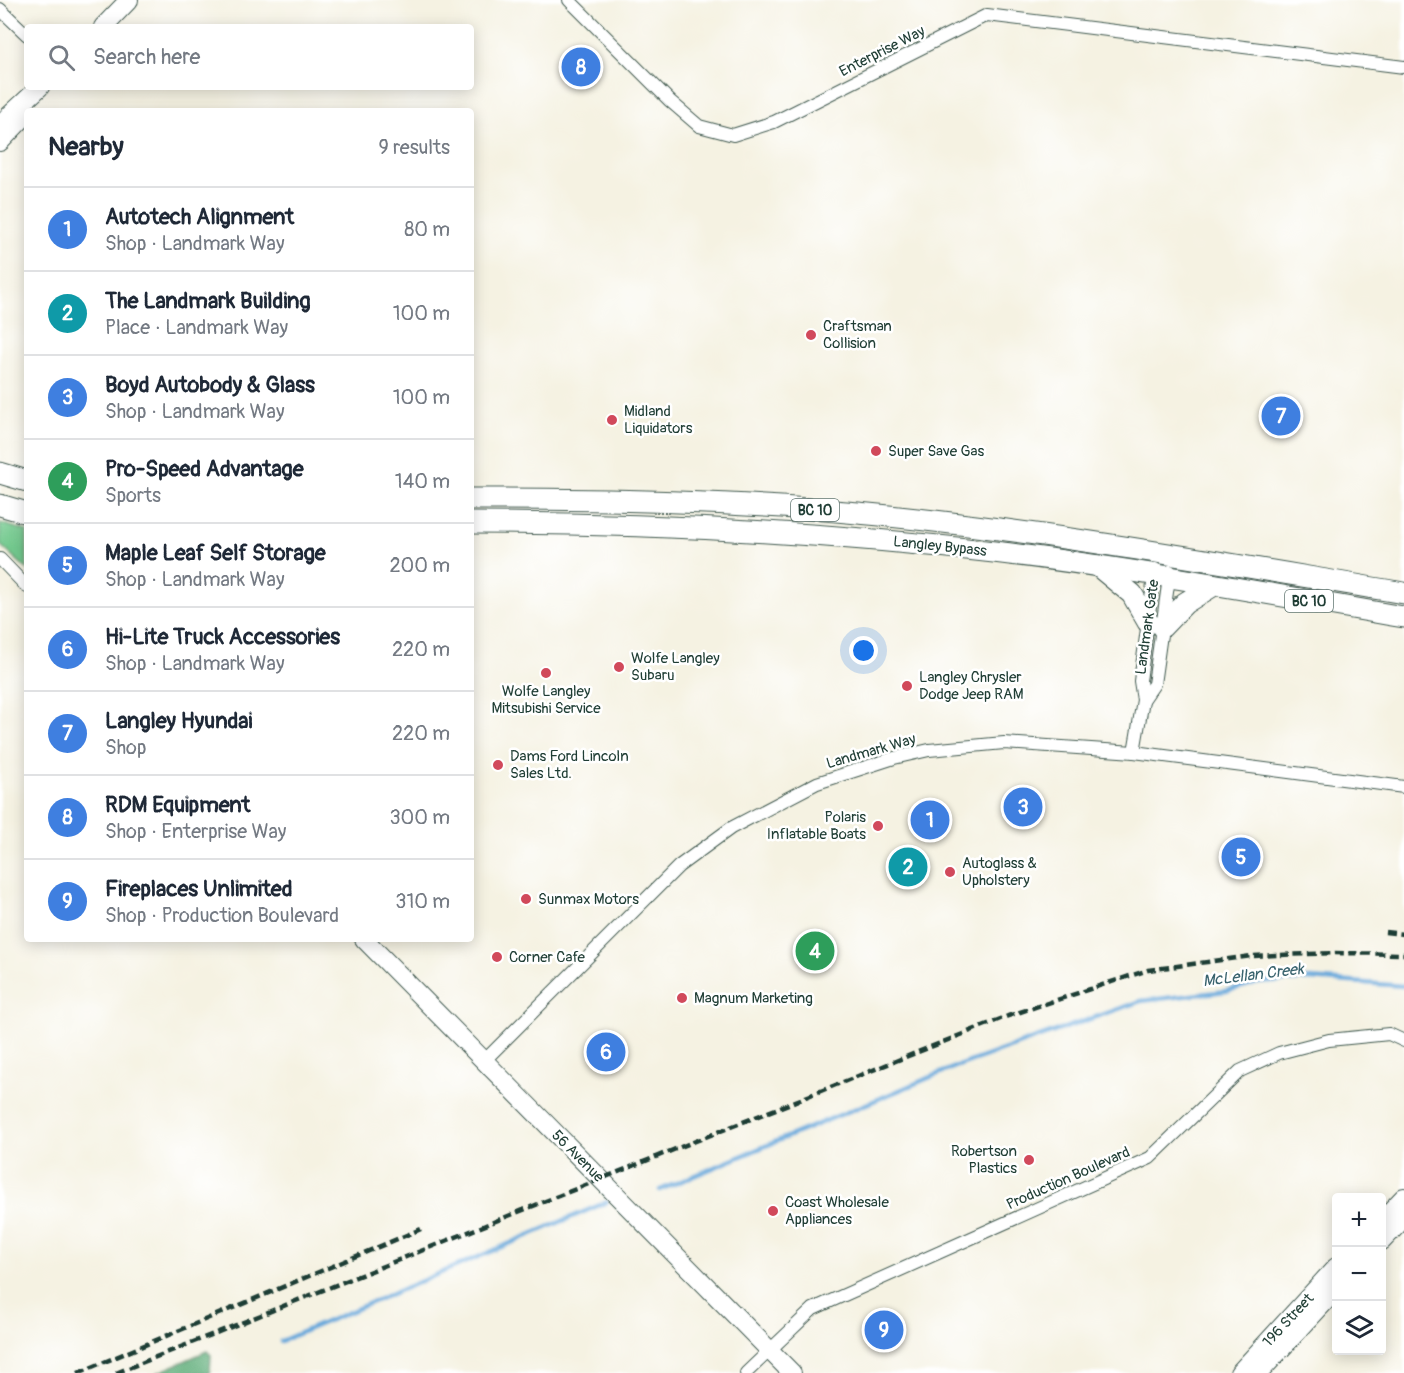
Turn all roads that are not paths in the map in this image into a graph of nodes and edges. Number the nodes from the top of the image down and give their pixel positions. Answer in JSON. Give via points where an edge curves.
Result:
{"nodes":[{"id":1,"x":129,"y":0,"type":"edge"},
{"id":2,"x":569,"y":0,"type":"edge"},
{"id":3,"x":0,"y":9,"type":"edge"},
{"id":4,"x":106,"y":24,"type":"edge"},
{"id":5,"x":24,"y":32,"type":"edge"},
{"id":6,"x":1404,"y":68,"type":"edge"},
{"id":7,"x":37,"y":90,"type":"edge"},
{"id":8,"x":46,"y":90,"type":"edge"},
{"id":9,"x":31,"y":108,"type":"edge"},
{"id":10,"x":24,"y":116,"type":"edge"},
{"id":11,"x":0,"y":124,"type":"edge"},
{"id":12,"x":0,"y":142,"type":"edge"},
{"id":13,"x":0,"y":473,"type":"edge"},
{"id":14,"x":24,"y":480,"type":"edge"},
{"id":15,"x":474,"y":499,"type":"edge"},
{"id":16,"x":0,"y":505,"type":"edge"},
{"id":17,"x":24,"y":512,"type":"edge"},
{"id":18,"x":474,"y":523,"type":"edge"},
{"id":19,"x":1164,"y":553,"type":"junction"},
{"id":20,"x":0,"y":559,"type":"edge"},
{"id":21,"x":1098,"y":566,"type":"junction"},
{"id":22,"x":1162,"y":576,"type":"junction"},
{"id":23,"x":24,"y":583,"type":"edge"},
{"id":24,"x":1214,"y":585,"type":"junction"},
{"id":25,"x":1404,"y":593,"type":"edge"},
{"id":26,"x":1404,"y":617,"type":"edge"},
{"id":27,"x":1155,"y":624,"type":"junction"},
{"id":28,"x":1134,"y":752,"type":"junction"},
{"id":29,"x":1404,"y":787,"type":"edge"},
{"id":30,"x":367,"y":942,"type":"edge"},
{"id":31,"x":1404,"y":1041,"type":"edge"},
{"id":32,"x":484,"y":1061,"type":"junction"},
{"id":33,"x":1404,"y":1197,"type":"edge"},
{"id":34,"x":1386,"y":1216,"type":"edge"},
{"id":35,"x":1404,"y":1218,"type":"edge"},
{"id":36,"x":1386,"y":1237,"type":"edge"},
{"id":37,"x":1332,"y":1271,"type":"edge"},
{"id":38,"x":1332,"y":1294,"type":"edge"},
{"id":39,"x":770,"y":1351,"type":"junction"},
{"id":40,"x":746,"y":1373,"type":"edge"},
{"id":41,"x":792,"y":1373,"type":"edge"},
{"id":42,"x":1239,"y":1373,"type":"edge"},
{"id":43,"x":1259,"y":1373,"type":"edge"}],
"edges":[{"from":1,"to":4,"type":"main road"},
{"from":2,"to":6,"type":"street","name":"Enterprise Way","via":[[699,126],[733,135],[774,122],[987,15]]},
{"from":3,"to":5,"type":"street"},
{"from":7,"to":11,"type":"main road"},
{"from":8,"to":9,"type":"main road"},
{"from":10,"to":12,"type":"main road"},
{"from":13,"to":14,"type":"highway"},
{"from":15,"to":19,"type":"highway","name":"Langley Bypass","number":"BC 10","via":[[657,501],[857,513]]},
{"from":16,"to":17,"type":"highway"},
{"from":18,"to":21,"type":"highway","name":"Langley Bypass","number":"BC 10","via":[[671,525],[800,533]]},
{"from":19,"to":22,"type":"street","name":"Landmark Gate"},
{"from":19,"to":25,"type":"highway","name":"Langley Bypass","number":"BC 10"},
{"from":20,"to":23,"type":"street"},
{"from":21,"to":22,"type":"highway","name":"Langley Bypass","number":"BC 10"},
{"from":21,"to":27,"type":"highway","via":[[1132,594]]},
{"from":22,"to":24,"type":"highway","name":"Langley Bypass","number":"BC 10"},
{"from":22,"to":27,"type":"street","name":"Landmark Gate"},
{"from":24,"to":26,"type":"highway","name":"Langley Bypass","number":"BC 10"},
{"from":24,"to":27,"type":"highway"},
{"from":27,"to":28,"type":"street","name":"Landmark Gate","via":[[1140,681],[1143,700]]},
{"from":28,"to":29,"type":"street","name":"Landmark Way"},
{"from":28,"to":32,"type":"street","name":"Landmark Way","via":[[987,744],[929,750],[816,783],[731,828],[679,866]]},
{"from":30,"to":32,"type":"main road","name":"56 Avenue"},
{"from":31,"to":39,"type":"street","name":"Production Boulevard","via":[[1389,1034],[1329,1040],[1279,1053],[1240,1071],[1150,1158],[813,1309]]},
{"from":32,"to":39,"type":"main road","name":"56 Avenue"},
{"from":33,"to":34,"type":"main road"},
{"from":35,"to":36,"type":"main road"},
{"from":37,"to":42,"type":"main road","name":"196 Street"},
{"from":38,"to":43,"type":"main road","name":"196 Street"},
{"from":39,"to":40,"type":"street","name":"Production Boulevard"},
{"from":39,"to":41,"type":"main road","name":"56 Avenue"}]}
